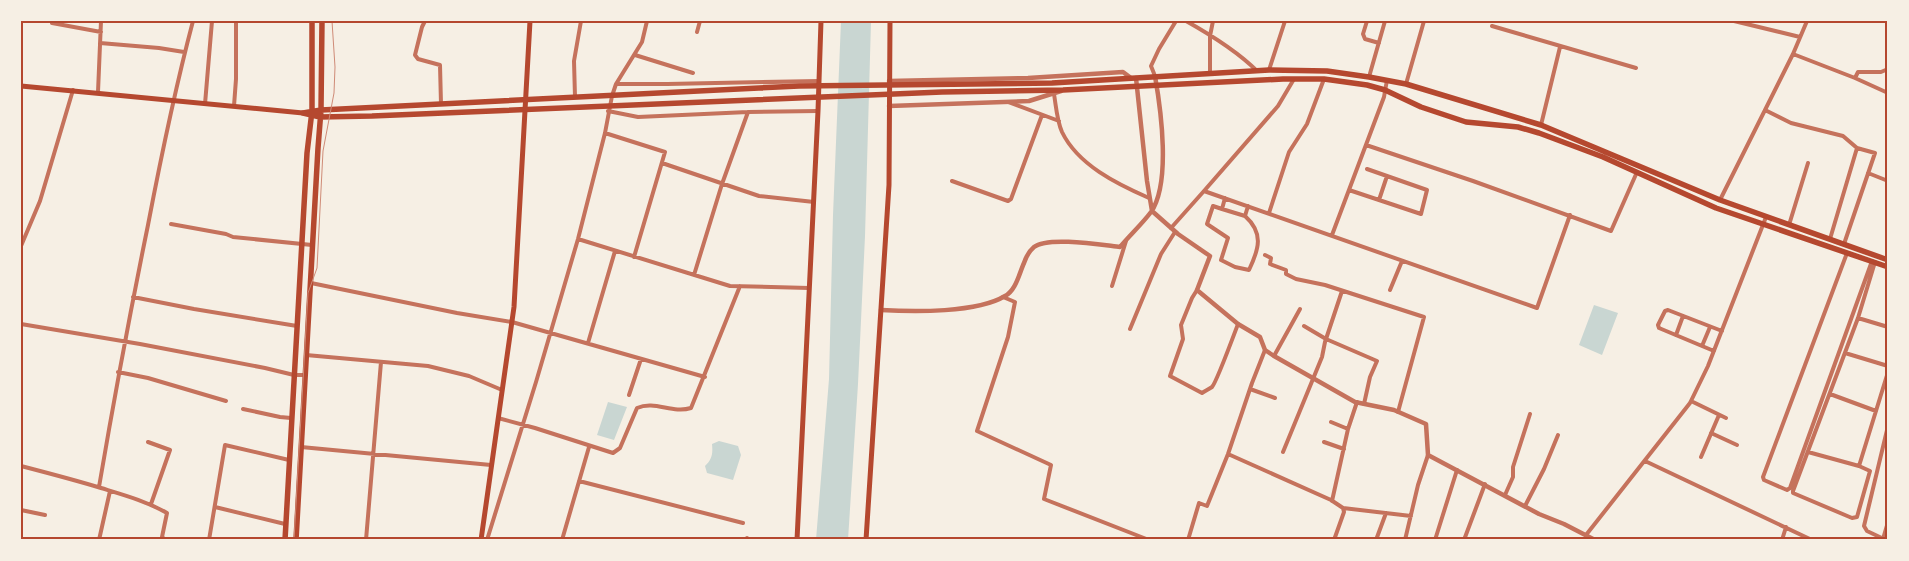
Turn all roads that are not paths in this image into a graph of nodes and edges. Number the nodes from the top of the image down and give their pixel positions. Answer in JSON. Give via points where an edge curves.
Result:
{"nodes":[{"id":1,"x":101,"y":21,"type":"edge"},
{"id":2,"x":193,"y":21,"type":"edge"},
{"id":3,"x":212,"y":21,"type":"edge"},
{"id":4,"x":236,"y":21,"type":"edge"},
{"id":5,"x":312,"y":21,"type":"edge"},
{"id":6,"x":322,"y":21,"type":"edge"},
{"id":7,"x":425,"y":21,"type":"edge"},
{"id":8,"x":530,"y":21,"type":"edge"},
{"id":9,"x":581,"y":21,"type":"edge"},
{"id":10,"x":647,"y":21,"type":"edge"},
{"id":11,"x":700,"y":21,"type":"edge"},
{"id":12,"x":821,"y":21,"type":"edge"},
{"id":13,"x":890,"y":21,"type":"edge"},
{"id":14,"x":1176,"y":21,"type":"edge"},
{"id":15,"x":1186,"y":21,"type":"edge"},
{"id":16,"x":1212,"y":21,"type":"edge"},
{"id":17,"x":1285,"y":21,"type":"edge"},
{"id":18,"x":1367,"y":21,"type":"edge"},
{"id":19,"x":1385,"y":21,"type":"edge"},
{"id":20,"x":1424,"y":21,"type":"edge"},
{"id":21,"x":1734,"y":21,"type":"edge"},
{"id":22,"x":1807,"y":21,"type":"edge"},
{"id":23,"x":52,"y":23,"type":"dead end"},
{"id":24,"x":1492,"y":26,"type":"dead end"},
{"id":25,"x":101,"y":32,"type":"junction"},
{"id":26,"x":697,"y":32,"type":"dead end"},
{"id":27,"x":1210,"y":36,"type":"junction"},
{"id":28,"x":1800,"y":37,"type":"junction"},
{"id":29,"x":100,"y":43,"type":"junction"},
{"id":30,"x":1379,"y":43,"type":"junction"},
{"id":31,"x":1560,"y":47,"type":"junction"},
{"id":32,"x":184,"y":52,"type":"junction"},
{"id":33,"x":1793,"y":54,"type":"junction"},
{"id":34,"x":635,"y":55,"type":"junction"},
{"id":35,"x":1636,"y":68,"type":"dead end"},
{"id":36,"x":1888,"y":69,"type":"edge"},
{"id":37,"x":1269,"y":70,"type":"junction"},
{"id":38,"x":1257,"y":71,"type":"junction"},
{"id":39,"x":693,"y":73,"type":"dead end"},
{"id":40,"x":1210,"y":75,"type":"junction"},
{"id":41,"x":1155,"y":76,"type":"junction"},
{"id":42,"x":1369,"y":77,"type":"junction"},
{"id":43,"x":1134,"y":78,"type":"junction"},
{"id":44,"x":1855,"y":78,"type":"junction"},
{"id":45,"x":1294,"y":79,"type":"junction"},
{"id":46,"x":1324,"y":79,"type":"junction"},
{"id":47,"x":1387,"y":80,"type":"junction"},
{"id":48,"x":819,"y":81,"type":"junction"},
{"id":49,"x":889,"y":81,"type":"junction"},
{"id":50,"x":616,"y":84,"type":"junction"},
{"id":51,"x":1406,"y":84,"type":"junction"},
{"id":52,"x":1156,"y":85,"type":"junction"},
{"id":53,"x":22,"y":86,"type":"edge"},
{"id":54,"x":1137,"y":86,"type":"junction"},
{"id":55,"x":21,"y":90,"type":"edge"},
{"id":56,"x":73,"y":90,"type":"junction"},
{"id":57,"x":1385,"y":90,"type":"junction"},
{"id":58,"x":98,"y":92,"type":"junction"},
{"id":59,"x":1053,"y":92,"type":"junction"},
{"id":60,"x":1888,"y":93,"type":"edge"},
{"id":61,"x":612,"y":96,"type":"junction"},
{"id":62,"x":575,"y":97,"type":"junction"},
{"id":63,"x":175,"y":100,"type":"junction"},
{"id":64,"x":526,"y":100,"type":"junction"},
{"id":65,"x":1006,"y":102,"type":"junction"},
{"id":66,"x":205,"y":104,"type":"junction"},
{"id":67,"x":441,"y":104,"type":"junction"},
{"id":68,"x":234,"y":106,"type":"junction"},
{"id":69,"x":889,"y":106,"type":"junction"},
{"id":70,"x":526,"y":108,"type":"junction"},
{"id":71,"x":609,"y":108,"type":"junction"},
{"id":72,"x":321,"y":110,"type":"junction"},
{"id":73,"x":1765,"y":110,"type":"junction"},
{"id":74,"x":818,"y":111,"type":"junction"},
{"id":75,"x":748,"y":112,"type":"junction"},
{"id":76,"x":303,"y":113,"type":"joint"},
{"id":77,"x":312,"y":114,"type":"junction"},
{"id":78,"x":1042,"y":115,"type":"junction"},
{"id":79,"x":320,"y":117,"type":"junction"},
{"id":80,"x":1059,"y":121,"type":"junction"},
{"id":81,"x":1541,"y":125,"type":"junction"},
{"id":82,"x":605,"y":133,"type":"junction"},
{"id":83,"x":1366,"y":145,"type":"junction"},
{"id":84,"x":1857,"y":148,"type":"junction"},
{"id":85,"x":1808,"y":162,"type":"dead end"},
{"id":86,"x":662,"y":163,"type":"junction"},
{"id":87,"x":1367,"y":169,"type":"dead end"},
{"id":88,"x":1637,"y":172,"type":"junction"},
{"id":89,"x":1868,"y":173,"type":"junction"},
{"id":90,"x":1387,"y":176,"type":"junction"},
{"id":91,"x":952,"y":181,"type":"dead end"},
{"id":92,"x":1888,"y":181,"type":"edge"},
{"id":93,"x":722,"y":184,"type":"junction"},
{"id":94,"x":1349,"y":190,"type":"junction"},
{"id":95,"x":1204,"y":191,"type":"junction"},
{"id":96,"x":1149,"y":198,"type":"junction"},
{"id":97,"x":1225,"y":198,"type":"junction"},
{"id":98,"x":1379,"y":200,"type":"junction"},
{"id":99,"x":1720,"y":200,"type":"junction"},
{"id":100,"x":814,"y":202,"type":"junction"},
{"id":101,"x":1248,"y":206,"type":"junction"},
{"id":102,"x":1222,"y":209,"type":"junction"},
{"id":103,"x":1152,"y":211,"type":"junction"},
{"id":104,"x":1269,"y":213,"type":"junction"},
{"id":105,"x":1570,"y":215,"type":"junction"},
{"id":106,"x":1245,"y":216,"type":"junction"},
{"id":107,"x":1766,"y":217,"type":"junction"},
{"id":108,"x":171,"y":224,"type":"dead end"},
{"id":109,"x":1763,"y":224,"type":"junction"},
{"id":110,"x":1788,"y":225,"type":"junction"},
{"id":111,"x":1171,"y":228,"type":"junction"},
{"id":112,"x":1175,"y":232,"type":"junction"},
{"id":113,"x":1332,"y":235,"type":"junction"},
{"id":114,"x":578,"y":239,"type":"junction"},
{"id":115,"x":1830,"y":239,"type":"junction"},
{"id":116,"x":1126,"y":241,"type":"junction"},
{"id":117,"x":301,"y":244,"type":"junction"},
{"id":118,"x":1844,"y":244,"type":"junction"},
{"id":119,"x":312,"y":245,"type":"junction"},
{"id":120,"x":21,"y":246,"type":"edge"},
{"id":121,"x":615,"y":251,"type":"junction"},
{"id":122,"x":1847,"y":252,"type":"junction"},
{"id":123,"x":1265,"y":256,"type":"dead end"},
{"id":124,"x":634,"y":257,"type":"junction"},
{"id":125,"x":1888,"y":260,"type":"edge"},
{"id":126,"x":1402,"y":261,"type":"junction"},
{"id":127,"x":1874,"y":262,"type":"junction"},
{"id":128,"x":1888,"y":267,"type":"edge"},
{"id":129,"x":694,"y":275,"type":"junction"},
{"id":130,"x":311,"y":283,"type":"junction"},
{"id":131,"x":740,"y":286,"type":"junction"},
{"id":132,"x":1112,"y":286,"type":"dead end"},
{"id":133,"x":809,"y":288,"type":"junction"},
{"id":134,"x":1197,"y":290,"type":"junction"},
{"id":135,"x":1390,"y":290,"type":"dead end"},
{"id":136,"x":1342,"y":291,"type":"junction"},
{"id":137,"x":133,"y":297,"type":"junction"},
{"id":138,"x":1003,"y":297,"type":"junction"},
{"id":139,"x":1300,"y":309,"type":"dead end"},
{"id":140,"x":881,"y":310,"type":"junction"},
{"id":141,"x":1684,"y":316,"type":"junction"},
{"id":142,"x":1858,"y":318,"type":"junction"},
{"id":143,"x":512,"y":322,"type":"junction"},
{"id":144,"x":21,"y":324,"type":"edge"},
{"id":145,"x":1238,"y":324,"type":"junction"},
{"id":146,"x":296,"y":326,"type":"junction"},
{"id":147,"x":1304,"y":326,"type":"dead end"},
{"id":148,"x":1710,"y":327,"type":"junction"},
{"id":149,"x":1888,"y":327,"type":"edge"},
{"id":150,"x":1130,"y":329,"type":"dead end"},
{"id":151,"x":1722,"y":331,"type":"junction"},
{"id":152,"x":551,"y":332,"type":"junction"},
{"id":153,"x":1676,"y":335,"type":"junction"},
{"id":154,"x":1326,"y":338,"type":"junction"},
{"id":155,"x":124,"y":342,"type":"junction"},
{"id":156,"x":588,"y":342,"type":"junction"},
{"id":157,"x":1702,"y":346,"type":"junction"},
{"id":158,"x":1265,"y":350,"type":"junction"},
{"id":159,"x":1714,"y":351,"type":"junction"},
{"id":160,"x":1845,"y":353,"type":"junction"},
{"id":161,"x":306,"y":355,"type":"junction"},
{"id":162,"x":1274,"y":356,"type":"junction"},
{"id":163,"x":640,"y":358,"type":"junction"},
{"id":164,"x":381,"y":362,"type":"junction"},
{"id":165,"x":1888,"y":366,"type":"edge"},
{"id":166,"x":118,"y":372,"type":"junction"},
{"id":167,"x":1888,"y":372,"type":"edge"},
{"id":168,"x":294,"y":375,"type":"junction"},
{"id":169,"x":305,"y":375,"type":"junction"},
{"id":170,"x":705,"y":377,"type":"junction"},
{"id":171,"x":1313,"y":378,"type":"junction"},
{"id":172,"x":1250,"y":389,"type":"junction"},
{"id":173,"x":502,"y":390,"type":"junction"},
{"id":174,"x":1830,"y":394,"type":"junction"},
{"id":175,"x":629,"y":395,"type":"dead end"},
{"id":176,"x":1275,"y":398,"type":"dead end"},
{"id":177,"x":226,"y":401,"type":"dead end"},
{"id":178,"x":1691,"y":401,"type":"junction"},
{"id":179,"x":1357,"y":402,"type":"junction"},
{"id":180,"x":1364,"y":404,"type":"junction"},
{"id":181,"x":243,"y":409,"type":"dead end"},
{"id":182,"x":1876,"y":411,"type":"junction"},
{"id":183,"x":1398,"y":412,"type":"junction"},
{"id":184,"x":1530,"y":414,"type":"dead end"},
{"id":185,"x":1720,"y":415,"type":"junction"},
{"id":186,"x":291,"y":418,"type":"junction"},
{"id":187,"x":498,"y":418,"type":"junction"},
{"id":188,"x":1726,"y":418,"type":"dead end"},
{"id":189,"x":1332,"y":422,"type":"dead end"},
{"id":190,"x":523,"y":424,"type":"junction"},
{"id":191,"x":1888,"y":426,"type":"edge"},
{"id":192,"x":1348,"y":429,"type":"junction"},
{"id":193,"x":1711,"y":433,"type":"junction"},
{"id":194,"x":1558,"y":436,"type":"dead end"},
{"id":195,"x":148,"y":442,"type":"dead end"},
{"id":196,"x":1324,"y":442,"type":"dead end"},
{"id":197,"x":1737,"y":445,"type":"dead end"},
{"id":198,"x":589,"y":446,"type":"junction"},
{"id":199,"x":301,"y":447,"type":"junction"},
{"id":200,"x":1344,"y":449,"type":"junction"},
{"id":201,"x":1283,"y":452,"type":"dead end"},
{"id":202,"x":1808,"y":452,"type":"junction"},
{"id":203,"x":374,"y":454,"type":"junction"},
{"id":204,"x":1228,"y":454,"type":"junction"},
{"id":205,"x":1428,"y":455,"type":"junction"},
{"id":206,"x":1701,"y":457,"type":"dead end"},
{"id":207,"x":289,"y":460,"type":"junction"},
{"id":208,"x":1645,"y":460,"type":"junction"},
{"id":209,"x":491,"y":465,"type":"junction"},
{"id":210,"x":21,"y":466,"type":"edge"},
{"id":211,"x":1860,"y":466,"type":"junction"},
{"id":212,"x":1457,"y":470,"type":"junction"},
{"id":213,"x":579,"y":481,"type":"junction"},
{"id":214,"x":1485,"y":484,"type":"junction"},
{"id":215,"x":99,"y":487,"type":"junction"},
{"id":216,"x":110,"y":491,"type":"junction"},
{"id":217,"x":1505,"y":495,"type":"junction"},
{"id":218,"x":1332,"y":501,"type":"junction"},
{"id":219,"x":151,"y":504,"type":"junction"},
{"id":220,"x":1525,"y":506,"type":"junction"},
{"id":221,"x":215,"y":507,"type":"junction"},
{"id":222,"x":1343,"y":508,"type":"junction"},
{"id":223,"x":21,"y":510,"type":"edge"},
{"id":224,"x":1386,"y":513,"type":"junction"},
{"id":225,"x":45,"y":516,"type":"dead end"},
{"id":226,"x":1411,"y":516,"type":"junction"},
{"id":227,"x":1888,"y":522,"type":"edge"},
{"id":228,"x":743,"y":523,"type":"dead end"},
{"id":229,"x":285,"y":524,"type":"junction"},
{"id":230,"x":1786,"y":527,"type":"junction"},
{"id":231,"x":1586,"y":535,"type":"junction"},
{"id":232,"x":163,"y":539,"type":"edge"},
{"id":233,"x":1885,"y":539,"type":"edge"},
{"id":234,"x":99,"y":540,"type":"edge"},
{"id":235,"x":209,"y":540,"type":"edge"},
{"id":236,"x":285,"y":540,"type":"edge"},
{"id":237,"x":296,"y":540,"type":"edge"},
{"id":238,"x":366,"y":540,"type":"edge"},
{"id":239,"x":481,"y":540,"type":"edge"},
{"id":240,"x":487,"y":540,"type":"edge"},
{"id":241,"x":562,"y":540,"type":"edge"},
{"id":242,"x":797,"y":540,"type":"edge"},
{"id":243,"x":866,"y":540,"type":"edge"},
{"id":244,"x":1149,"y":540,"type":"edge"},
{"id":245,"x":1188,"y":540,"type":"edge"},
{"id":246,"x":1334,"y":540,"type":"edge"},
{"id":247,"x":1376,"y":540,"type":"edge"},
{"id":248,"x":1405,"y":540,"type":"edge"},
{"id":249,"x":1435,"y":540,"type":"edge"},
{"id":250,"x":1464,"y":540,"type":"edge"},
{"id":251,"x":1595,"y":540,"type":"edge"},
{"id":252,"x":1782,"y":540,"type":"edge"},
{"id":253,"x":1812,"y":540,"type":"edge"}],
"edges":[{"from":1,"to":25,"type":"street"},
{"from":2,"to":32,"type":"street"},
{"from":3,"to":66,"type":"street"},
{"from":4,"to":68,"type":"street"},
{"from":5,"to":77,"type":"main road"},
{"from":6,"to":72,"type":"main road"},
{"from":7,"to":67,"type":"street","via":[[415,55],[418,59],[440,65]]},
{"from":8,"to":64,"type":"main road"},
{"from":9,"to":62,"type":"street","via":[[574,61]]},
{"from":10,"to":34,"type":"street"},
{"from":11,"to":26,"type":"street"},
{"from":12,"to":48,"type":"main road"},
{"from":13,"to":49,"type":"main road"},
{"from":14,"to":41,"type":"street","via":[[1152,65]]},
{"from":15,"to":27,"type":"street"},
{"from":16,"to":27,"type":"street"},
{"from":17,"to":37,"type":"street"},
{"from":18,"to":30,"type":"street","via":[[1363,34],[1365,39]]},
{"from":19,"to":30,"type":"street"},
{"from":20,"to":51,"type":"street"},
{"from":21,"to":28,"type":"street"},
{"from":22,"to":28,"type":"street"},
{"from":23,"to":25,"type":"street"},
{"from":24,"to":31,"type":"street"},
{"from":25,"to":29,"type":"street"},
{"from":27,"to":38,"type":"street"},
{"from":27,"to":40,"type":"street"},
{"from":28,"to":33,"type":"street"},
{"from":29,"to":32,"type":"street"},
{"from":29,"to":58,"type":"street"},
{"from":30,"to":42,"type":"street"},
{"from":31,"to":35,"type":"street"},
{"from":31,"to":81,"type":"street"},
{"from":32,"to":63,"type":"street"},
{"from":33,"to":44,"type":"street"},
{"from":33,"to":73,"type":"street"},
{"from":34,"to":39,"type":"street"},
{"from":34,"to":50,"type":"street"},
{"from":36,"to":44,"type":"street","via":[[1858,72]]},
{"from":37,"to":38,"type":"main road"},
{"from":37,"to":42,"type":"main road"},
{"from":38,"to":40,"type":"main road"},
{"from":40,"to":41,"type":"main road"},
{"from":41,"to":43,"type":"main road"},
{"from":41,"to":52,"type":"street"},
{"from":42,"to":47,"type":"main road"},
{"from":43,"to":49,"type":"street","via":[[1123,72]]},
{"from":43,"to":54,"type":"street"},
{"from":43,"to":61,"type":"main road","via":[[1052,83],[799,86]]},
{"from":44,"to":60,"type":"street"},
{"from":45,"to":46,"type":"main road"},
{"from":45,"to":52,"type":"main road"},
{"from":45,"to":95,"type":"street","via":[[1278,106]]},
{"from":46,"to":57,"type":"main road"},
{"from":46,"to":104,"type":"street","via":[[1307,124],[1289,152]]},
{"from":47,"to":51,"type":"main road"},
{"from":47,"to":57,"type":"street"},
{"from":48,"to":50,"type":"street"},
{"from":48,"to":74,"type":"main road"},
{"from":49,"to":69,"type":"main road"},
{"from":50,"to":61,"type":"street"},
{"from":51,"to":81,"type":"main road"},
{"from":52,"to":54,"type":"main road"},
{"from":52,"to":103,"type":"street","via":[[1163,163]]},
{"from":53,"to":55,"type":"street"},
{"from":53,"to":56,"type":"main road"},
{"from":54,"to":59,"type":"main road"},
{"from":54,"to":96,"type":"street"},
{"from":56,"to":58,"type":"main road"},
{"from":56,"to":120,"type":"street","via":[[40,201]]},
{"from":57,"to":83,"type":"street"},
{"from":57,"to":88,"type":"main road","via":[[1448,117],[1539,133]]},
{"from":58,"to":63,"type":"main road"},
{"from":59,"to":65,"type":"street","via":[[1030,101]]},
{"from":59,"to":71,"type":"main road","via":[[942,92]]},
{"from":59,"to":80,"type":"street"},
{"from":61,"to":62,"type":"main road"},
{"from":61,"to":71,"type":"street"},
{"from":62,"to":64,"type":"main road"},
{"from":63,"to":66,"type":"main road"},
{"from":63,"to":137,"type":"street"},
{"from":64,"to":67,"type":"main road"},
{"from":64,"to":70,"type":"main road"},
{"from":65,"to":69,"type":"street"},
{"from":65,"to":78,"type":"street"},
{"from":66,"to":68,"type":"main road"},
{"from":67,"to":72,"type":"main road"},
{"from":68,"to":76,"type":"main road"},
{"from":69,"to":140,"type":"main road","via":[[889,185]]},
{"from":70,"to":71,"type":"main road"},
{"from":70,"to":79,"type":"main road"},
{"from":70,"to":143,"type":"main road"},
{"from":71,"to":75,"type":"street","via":[[638,117]]},
{"from":71,"to":82,"type":"street"},
{"from":72,"to":77,"type":"main road"},
{"from":72,"to":79,"type":"main road"},
{"from":73,"to":84,"type":"street","via":[[1791,123],[1842,136]]},
{"from":73,"to":99,"type":"street"},
{"from":74,"to":75,"type":"street"},
{"from":74,"to":100,"type":"main road"},
{"from":75,"to":93,"type":"street"},
{"from":76,"to":77,"type":"main road"},
{"from":77,"to":79,"type":"main road"},
{"from":77,"to":117,"type":"main road"},
{"from":78,"to":80,"type":"street"},
{"from":78,"to":91,"type":"street","via":[[1011,199],[1008,201]]},
{"from":79,"to":119,"type":"main road"},
{"from":80,"to":96,"type":"street","via":[[1061,131],[1075,152],[1101,172]]},
{"from":81,"to":99,"type":"main road"},
{"from":82,"to":86,"type":"street","via":[[665,152]]},
{"from":82,"to":114,"type":"street"},
{"from":83,"to":94,"type":"street"},
{"from":83,"to":105,"type":"street"},
{"from":84,"to":89,"type":"street","via":[[1875,153]]},
{"from":84,"to":115,"type":"street"},
{"from":85,"to":110,"type":"street"},
{"from":86,"to":93,"type":"street"},
{"from":86,"to":124,"type":"street"},
{"from":87,"to":90,"type":"street"},
{"from":88,"to":105,"type":"street","via":[[1611,231]]},
{"from":88,"to":109,"type":"main road","via":[[1716,208]]},
{"from":89,"to":92,"type":"street"},
{"from":89,"to":118,"type":"street"},
{"from":90,"to":98,"type":"street"},
{"from":90,"to":98,"type":"street","via":[[1427,190],[1421,214]]},
{"from":93,"to":100,"type":"street","via":[[760,196]]},
{"from":93,"to":129,"type":"street"},
{"from":94,"to":98,"type":"street"},
{"from":94,"to":113,"type":"street"},
{"from":95,"to":97,"type":"street"},
{"from":95,"to":111,"type":"street"},
{"from":96,"to":103,"type":"street"},
{"from":97,"to":101,"type":"street"},
{"from":97,"to":102,"type":"street"},
{"from":99,"to":107,"type":"main road"},
{"from":100,"to":133,"type":"main road"},
{"from":101,"to":104,"type":"street"},
{"from":101,"to":106,"type":"street"},
{"from":102,"to":106,"type":"street"},
{"from":102,"to":106,"type":"street","via":[[1213,206],[1207,224],[1228,238],[1221,260],[1249,270],[1258,242],[1255,225]]},
{"from":103,"to":111,"type":"street"},
{"from":103,"to":116,"type":"street"},
{"from":104,"to":113,"type":"street"},
{"from":105,"to":126,"type":"street","via":[[1537,308]]},
{"from":107,"to":109,"type":"street"},
{"from":107,"to":110,"type":"main road"},
{"from":108,"to":117,"type":"street","via":[[233,237]]},
{"from":109,"to":122,"type":"main road"},
{"from":109,"to":151,"type":"street"},
{"from":110,"to":115,"type":"main road"},
{"from":111,"to":112,"type":"street"},
{"from":112,"to":134,"type":"street","via":[[1210,256]]},
{"from":112,"to":150,"type":"street","via":[[1161,254]]},
{"from":113,"to":126,"type":"street"},
{"from":114,"to":121,"type":"street"},
{"from":114,"to":152,"type":"street"},
{"from":115,"to":118,"type":"main road"},
{"from":116,"to":132,"type":"street"},
{"from":116,"to":138,"type":"street","via":[[1120,247],[1073,242],[1049,242],[1035,246],[1027,255],[1016,284]]},
{"from":117,"to":119,"type":"street"},
{"from":117,"to":146,"type":"main road"},
{"from":118,"to":125,"type":"main road"},
{"from":119,"to":130,"type":"main road"},
{"from":121,"to":124,"type":"street"},
{"from":121,"to":156,"type":"street"},
{"from":122,"to":127,"type":"main road"},
{"from":122,"to":127,"type":"street","via":[[1763,477],[1787,490],[1794,479]]},
{"from":123,"to":136,"type":"street","via":[[1272,258],[1270,264],[1286,270],[1286,274],[1296,279]]},
{"from":124,"to":129,"type":"street"},
{"from":126,"to":135,"type":"street"},
{"from":127,"to":128,"type":"main road"},
{"from":127,"to":142,"type":"street"},
{"from":129,"to":131,"type":"street"},
{"from":130,"to":143,"type":"street"},
{"from":130,"to":161,"type":"main road"},
{"from":131,"to":133,"type":"street"},
{"from":131,"to":170,"type":"street"},
{"from":133,"to":242,"type":"main road"},
{"from":134,"to":145,"type":"street"},
{"from":134,"to":145,"type":"street","via":[[1181,325],[1183,339],[1170,376],[1202,393],[1214,386]]},
{"from":136,"to":154,"type":"street"},
{"from":136,"to":183,"type":"street","via":[[1424,317]]},
{"from":137,"to":146,"type":"street"},
{"from":137,"to":155,"type":"street"},
{"from":138,"to":140,"type":"street","via":[[968,307]]},
{"from":138,"to":244,"type":"street","via":[[1015,302],[1008,337],[976,431],[1051,465],[1044,499]]},
{"from":139,"to":162,"type":"street"},
{"from":140,"to":243,"type":"main road"},
{"from":141,"to":148,"type":"street"},
{"from":141,"to":153,"type":"street"},
{"from":141,"to":153,"type":"street","via":[[1665,311],[1658,325],[1658,328]]},
{"from":142,"to":149,"type":"street"},
{"from":142,"to":160,"type":"street"},
{"from":143,"to":152,"type":"street"},
{"from":143,"to":173,"type":"main road"},
{"from":144,"to":155,"type":"street"},
{"from":145,"to":158,"type":"street","via":[[1260,337]]},
{"from":146,"to":168,"type":"main road"},
{"from":147,"to":154,"type":"street"},
{"from":148,"to":151,"type":"street"},
{"from":148,"to":157,"type":"street"},
{"from":151,"to":159,"type":"street"},
{"from":152,"to":156,"type":"street"},
{"from":152,"to":190,"type":"street"},
{"from":153,"to":157,"type":"street"},
{"from":154,"to":171,"type":"street"},
{"from":154,"to":180,"type":"street","via":[[1377,361]]},
{"from":155,"to":166,"type":"street"},
{"from":155,"to":168,"type":"street"},
{"from":156,"to":163,"type":"street"},
{"from":157,"to":159,"type":"street"},
{"from":158,"to":162,"type":"street"},
{"from":158,"to":172,"type":"street"},
{"from":159,"to":178,"type":"street"},
{"from":160,"to":165,"type":"street"},
{"from":160,"to":174,"type":"street"},
{"from":161,"to":164,"type":"street"},
{"from":161,"to":169,"type":"main road"},
{"from":162,"to":171,"type":"street"},
{"from":163,"to":170,"type":"street"},
{"from":163,"to":175,"type":"street"},
{"from":164,"to":173,"type":"street","via":[[428,366],[469,376]]},
{"from":164,"to":203,"type":"street"},
{"from":166,"to":177,"type":"street"},
{"from":166,"to":215,"type":"street"},
{"from":167,"to":182,"type":"street"},
{"from":168,"to":169,"type":"street"},
{"from":168,"to":186,"type":"main road"},
{"from":169,"to":199,"type":"main road"},
{"from":170,"to":198,"type":"street","via":[[692,408],[681,411],[646,404],[637,408],[620,448],[613,453]]},
{"from":171,"to":179,"type":"street"},
{"from":171,"to":201,"type":"street"},
{"from":172,"to":176,"type":"street"},
{"from":172,"to":204,"type":"street"},
{"from":173,"to":187,"type":"main road"},
{"from":174,"to":182,"type":"street"},
{"from":174,"to":202,"type":"street"},
{"from":178,"to":185,"type":"street"},
{"from":178,"to":208,"type":"street"},
{"from":179,"to":180,"type":"street"},
{"from":179,"to":192,"type":"street"},
{"from":180,"to":183,"type":"street"},
{"from":181,"to":186,"type":"street"},
{"from":182,"to":211,"type":"street"},
{"from":183,"to":205,"type":"street","via":[[1426,424]]},
{"from":184,"to":217,"type":"street"},
{"from":185,"to":188,"type":"street"},
{"from":185,"to":193,"type":"street"},
{"from":186,"to":207,"type":"main road"},
{"from":187,"to":190,"type":"street"},
{"from":187,"to":209,"type":"main road"},
{"from":189,"to":192,"type":"street"},
{"from":190,"to":198,"type":"street"},
{"from":190,"to":240,"type":"street"},
{"from":191,"to":233,"type":"street","via":[[1864,526]]},
{"from":192,"to":200,"type":"street"},
{"from":193,"to":197,"type":"street"},
{"from":193,"to":206,"type":"street"},
{"from":194,"to":220,"type":"street"},
{"from":195,"to":219,"type":"street","via":[[170,450]]},
{"from":196,"to":200,"type":"street"},
{"from":198,"to":213,"type":"street"},
{"from":199,"to":203,"type":"street"},
{"from":199,"to":237,"type":"main road"},
{"from":200,"to":218,"type":"street"},
{"from":202,"to":211,"type":"street"},
{"from":202,"to":211,"type":"street","via":[[1793,493],[1855,518],[1870,474],[1868,469]]},
{"from":203,"to":209,"type":"street"},
{"from":203,"to":238,"type":"street"},
{"from":204,"to":218,"type":"street"},
{"from":204,"to":245,"type":"street","via":[[1207,506],[1199,503]]},
{"from":205,"to":212,"type":"street"},
{"from":205,"to":226,"type":"street"},
{"from":207,"to":221,"type":"street","via":[[224,445]]},
{"from":207,"to":229,"type":"main road"},
{"from":208,"to":230,"type":"street"},
{"from":208,"to":231,"type":"street"},
{"from":209,"to":239,"type":"main road"},
{"from":210,"to":215,"type":"street"},
{"from":212,"to":214,"type":"street"},
{"from":212,"to":249,"type":"street"},
{"from":213,"to":228,"type":"street"},
{"from":213,"to":241,"type":"street"},
{"from":214,"to":217,"type":"street"},
{"from":214,"to":250,"type":"street"},
{"from":215,"to":216,"type":"street"},
{"from":216,"to":219,"type":"street"},
{"from":216,"to":234,"type":"street"},
{"from":217,"to":220,"type":"street"},
{"from":218,"to":222,"type":"street"},
{"from":219,"to":232,"type":"street","via":[[166,514]]},
{"from":220,"to":231,"type":"street"},
{"from":221,"to":229,"type":"street"},
{"from":221,"to":235,"type":"street"},
{"from":222,"to":224,"type":"street"},
{"from":222,"to":246,"type":"street"},
{"from":223,"to":225,"type":"street"},
{"from":224,"to":226,"type":"street"},
{"from":224,"to":247,"type":"street"},
{"from":226,"to":248,"type":"street"},
{"from":227,"to":233,"type":"street"},
{"from":229,"to":236,"type":"main road"},
{"from":230,"to":252,"type":"street"},
{"from":230,"to":253,"type":"street"},
{"from":231,"to":251,"type":"street"}]}
